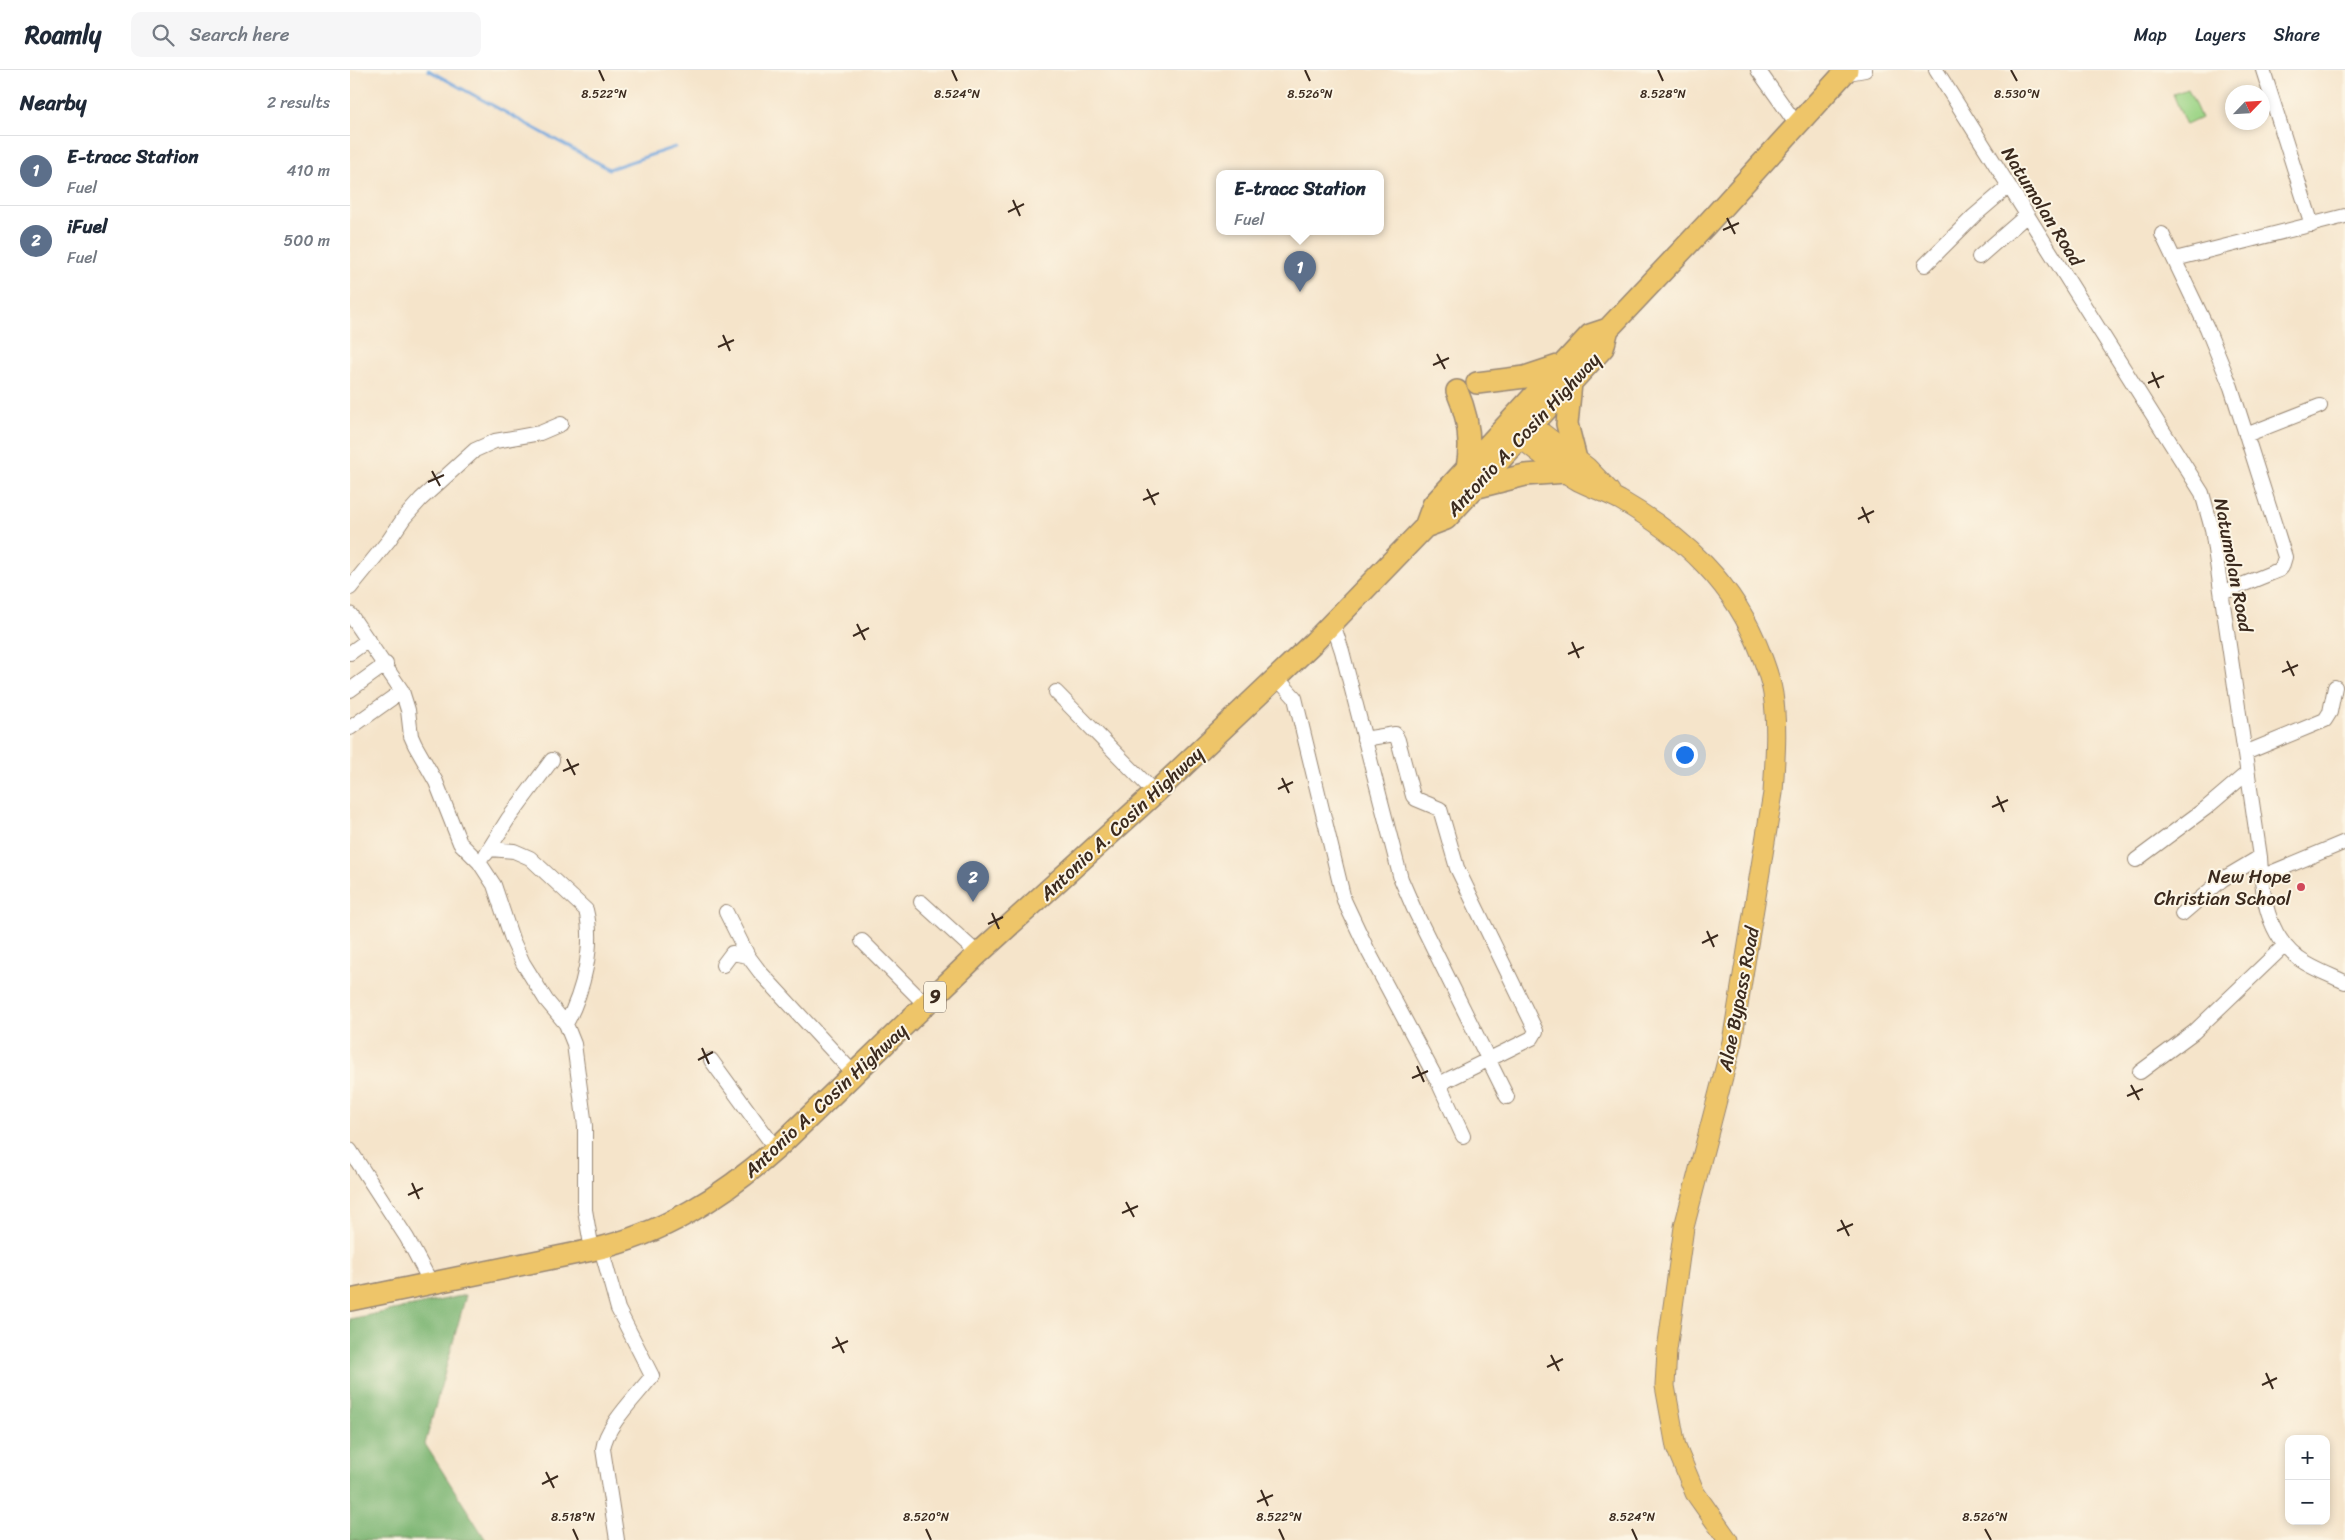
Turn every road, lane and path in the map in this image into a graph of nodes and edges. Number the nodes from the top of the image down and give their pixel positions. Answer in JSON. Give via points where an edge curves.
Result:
{"nodes":[{"id":1,"x":1758,"y":70,"type":"edge"},
{"id":2,"x":1865,"y":70,"type":"edge"},
{"id":3,"x":1936,"y":70,"type":"edge"},
{"id":4,"x":2263,"y":70,"type":"edge"},
{"id":5,"x":1845,"y":72,"type":"edge"},
{"id":6,"x":1797,"y":125,"type":"junction"},
{"id":7,"x":2009,"y":186,"type":"junction"},
{"id":8,"x":2027,"y":216,"type":"junction"},
{"id":9,"x":2345,"y":216,"type":"edge"},
{"id":10,"x":2312,"y":225,"type":"junction"},
{"id":11,"x":2162,"y":234,"type":"dead end"},
{"id":12,"x":1979,"y":257,"type":"dead end"},
{"id":13,"x":2175,"y":259,"type":"junction"},
{"id":14,"x":1925,"y":265,"type":"dead end"},
{"id":15,"x":1567,"y":374,"type":"junction"},
{"id":16,"x":2320,"y":406,"type":"dead end"},
{"id":17,"x":561,"y":424,"type":"dead end"},
{"id":18,"x":1519,"y":426,"type":"junction"},
{"id":19,"x":2246,"y":435,"type":"junction"},
{"id":20,"x":1571,"y":466,"type":"junction"},
{"id":21,"x":1467,"y":468,"type":"junction"},
{"id":22,"x":1474,"y":488,"type":"junction"},
{"id":23,"x":1424,"y":527,"type":"junction"},
{"id":24,"x":350,"y":588,"type":"edge"},
{"id":25,"x":2222,"y":593,"type":"junction"},
{"id":26,"x":350,"y":614,"type":"edge"},
{"id":27,"x":1333,"y":624,"type":"junction"},
{"id":28,"x":368,"y":640,"type":"junction"},
{"id":29,"x":350,"y":653,"type":"edge"},
{"id":30,"x":386,"y":664,"type":"junction"},
{"id":31,"x":1277,"y":678,"type":"junction"},
{"id":32,"x":2335,"y":687,"type":"dead end"},
{"id":33,"x":350,"y":690,"type":"edge"},
{"id":34,"x":402,"y":691,"type":"junction"},
{"id":35,"x":1056,"y":692,"type":"dead end"},
{"id":36,"x":350,"y":728,"type":"edge"},
{"id":37,"x":1364,"y":739,"type":"junction"},
{"id":38,"x":2245,"y":753,"type":"junction"},
{"id":39,"x":552,"y":760,"type":"dead end"},
{"id":40,"x":2247,"y":773,"type":"junction"},
{"id":41,"x":1155,"y":793,"type":"junction"},
{"id":42,"x":2345,"y":842,"type":"edge"},
{"id":43,"x":490,"y":848,"type":"junction"},
{"id":44,"x":2260,"y":857,"type":"junction"},
{"id":45,"x":2136,"y":860,"type":"dead end"},
{"id":46,"x":479,"y":862,"type":"junction"},
{"id":47,"x":2261,"y":877,"type":"junction"},
{"id":48,"x":921,"y":902,"type":"dead end"},
{"id":49,"x":726,"y":912,"type":"dead end"},
{"id":50,"x":2182,"y":914,"type":"dead end"},
{"id":51,"x":862,"y":941,"type":"dead end"},
{"id":52,"x":2284,"y":946,"type":"junction"},
{"id":53,"x":978,"y":954,"type":"junction"},
{"id":54,"x":748,"y":956,"type":"junction"},
{"id":55,"x":723,"y":965,"type":"dead end"},
{"id":56,"x":2345,"y":982,"type":"edge"},
{"id":57,"x":926,"y":1006,"type":"junction"},
{"id":58,"x":566,"y":1024,"type":"junction"},
{"id":59,"x":1488,"y":1059,"type":"junction"},
{"id":60,"x":711,"y":1060,"type":"dead end"},
{"id":61,"x":2140,"y":1072,"type":"dead end"},
{"id":62,"x":854,"y":1074,"type":"junction"},
{"id":63,"x":1439,"y":1084,"type":"junction"},
{"id":64,"x":1507,"y":1097,"type":"dead end"},
{"id":65,"x":1463,"y":1136,"type":"dead end"},
{"id":66,"x":776,"y":1149,"type":"junction"},
{"id":67,"x":350,"y":1151,"type":"edge"},
{"id":68,"x":596,"y":1249,"type":"junction"},
{"id":69,"x":431,"y":1283,"type":"junction"},
{"id":70,"x":350,"y":1300,"type":"edge"},
{"id":71,"x":617,"y":1540,"type":"edge"},
{"id":72,"x":1728,"y":1540,"type":"edge"}],
"edges":[{"from":1,"to":6,"type":"street"},
{"from":2,"to":5,"type":"street"},
{"from":3,"to":7,"type":"street","name":"Natumolan Road"},
{"from":4,"to":10,"type":"street"},
{"from":5,"to":6,"type":"highway","name":"Antonio A. Cosin Highway","number":"9"},
{"from":6,"to":15,"type":"highway","name":"Antonio A. Cosin Highway","number":"9","via":[[1608,329],[1603,348]]},
{"from":7,"to":8,"type":"street","name":"Natumolan Road"},
{"from":7,"to":14,"type":"street"},
{"from":8,"to":12,"type":"street"},
{"from":8,"to":25,"type":"street","name":"Natumolan Road","via":[[2202,493],[2212,529]]},
{"from":9,"to":10,"type":"street"},
{"from":10,"to":13,"type":"street"},
{"from":11,"to":13,"type":"street"},
{"from":13,"to":19,"type":"street","via":[[2211,337]]},
{"from":15,"to":18,"type":"highway","name":"Antonio A. Cosin Highway","number":"9"},
{"from":15,"to":20,"type":"highway"},
{"from":15,"to":21,"type":"highway","via":[[1467,387],[1470,454]]},
{"from":16,"to":19,"type":"street"},
{"from":17,"to":24,"type":"street","via":[[540,433],[495,441],[475,450],[421,499]]},
{"from":18,"to":20,"type":"main road","name":"Alae Bypass Road"},
{"from":18,"to":21,"type":"highway","name":"Antonio A. Cosin Highway","number":"9"},
{"from":18,"to":22,"type":"highway","name":"Antonio A. Cosin Highway","number":"9"},
{"from":19,"to":25,"type":"street","via":[[2285,562],[2279,570]]},
{"from":20,"to":22,"type":"highway"},
{"from":20,"to":72,"type":"main road","name":"Alae Bypass Road","via":[[1658,526],[1700,560],[1730,594],[1749,625],[1772,692],[1776,751],[1773,793],[1736,1022],[1684,1227],[1665,1377],[1669,1422],[1681,1462],[1695,1492]]},
{"from":21,"to":23,"type":"highway","name":"Antonio A. Cosin Highway","number":"9","via":[[1433,505]]},
{"from":22,"to":23,"type":"highway","name":"Antonio A. Cosin Highway","number":"9","via":[[1446,519]]},
{"from":23,"to":27,"type":"highway","name":"Antonio A. Cosin Highway","number":"9"},
{"from":25,"to":38,"type":"street","name":"Natumolan Road"},
{"from":26,"to":28,"type":"street"},
{"from":27,"to":31,"type":"highway","name":"Antonio A. Cosin Highway","number":"9"},
{"from":27,"to":37,"type":"street"},
{"from":28,"to":29,"type":"street"},
{"from":28,"to":30,"type":"street"},
{"from":30,"to":33,"type":"street"},
{"from":30,"to":34,"type":"street"},
{"from":31,"to":41,"type":"highway","name":"Antonio A. Cosin Highway","number":"9"},
{"from":31,"to":63,"type":"street","via":[[1294,698],[1344,900]]},
{"from":32,"to":38,"type":"street","via":[[2325,720]]},
{"from":34,"to":36,"type":"street"},
{"from":34,"to":46,"type":"street","via":[[415,745],[436,782],[460,843]]},
{"from":35,"to":41,"type":"street"},
{"from":37,"to":59,"type":"street","via":[[1401,879]]},
{"from":37,"to":59,"type":"street","via":[[1388,733],[1397,736],[1413,796],[1436,806],[1443,814],[1458,868],[1534,1026],[1535,1036]]},
{"from":38,"to":40,"type":"street","name":"Natumolan Road"},
{"from":39,"to":43,"type":"street"},
{"from":40,"to":44,"type":"street","name":"Natumolan Road"},
{"from":40,"to":45,"type":"street"},
{"from":41,"to":53,"type":"highway","name":"Antonio A. Cosin Highway","number":"9"},
{"from":42,"to":47,"type":"street"},
{"from":43,"to":46,"type":"street"},
{"from":43,"to":58,"type":"street","via":[[514,851],[530,858],[586,910],[589,921],[583,981]]},
{"from":44,"to":47,"type":"street","name":"Natumolan Road"},
{"from":44,"to":50,"type":"street","via":[[2223,879]]},
{"from":46,"to":58,"type":"street","via":[[494,885],[523,963],[546,1000]]},
{"from":47,"to":52,"type":"street","name":"Natumolan Road","via":[[2268,912]]},
{"from":48,"to":53,"type":"street"},
{"from":49,"to":54,"type":"street"},
{"from":51,"to":57,"type":"street"},
{"from":52,"to":56,"type":"street","name":"Natumolan Road","via":[[2308,965]]},
{"from":52,"to":61,"type":"street","via":[[2194,1032]]},
{"from":53,"to":57,"type":"highway","name":"Antonio A. Cosin Highway","number":"9"},
{"from":54,"to":55,"type":"street","via":[[732,953]]},
{"from":54,"to":62,"type":"street"},
{"from":57,"to":62,"type":"highway","name":"Antonio A. Cosin Highway","number":"9"},
{"from":58,"to":68,"type":"street","via":[[574,1044],[585,1126],[585,1210]]},
{"from":59,"to":63,"type":"street"},
{"from":59,"to":64,"type":"street"},
{"from":60,"to":66,"type":"street"},
{"from":62,"to":66,"type":"highway","name":"Antonio A. Cosin Highway","number":"9"},
{"from":63,"to":65,"type":"street"},
{"from":66,"to":68,"type":"highway","name":"Antonio A. Cosin Highway","number":"9","via":[[742,1179],[688,1214],[647,1234]]},
{"from":67,"to":69,"type":"street","via":[[407,1238]]},
{"from":68,"to":69,"type":"highway","name":"Antonio A. Cosin Highway","number":"9"},
{"from":68,"to":71,"type":"street","via":[[618,1309],[652,1376],[604,1441]]},
{"from":69,"to":70,"type":"highway","name":"Antonio A. Cosin Highway","number":"9"}]}
